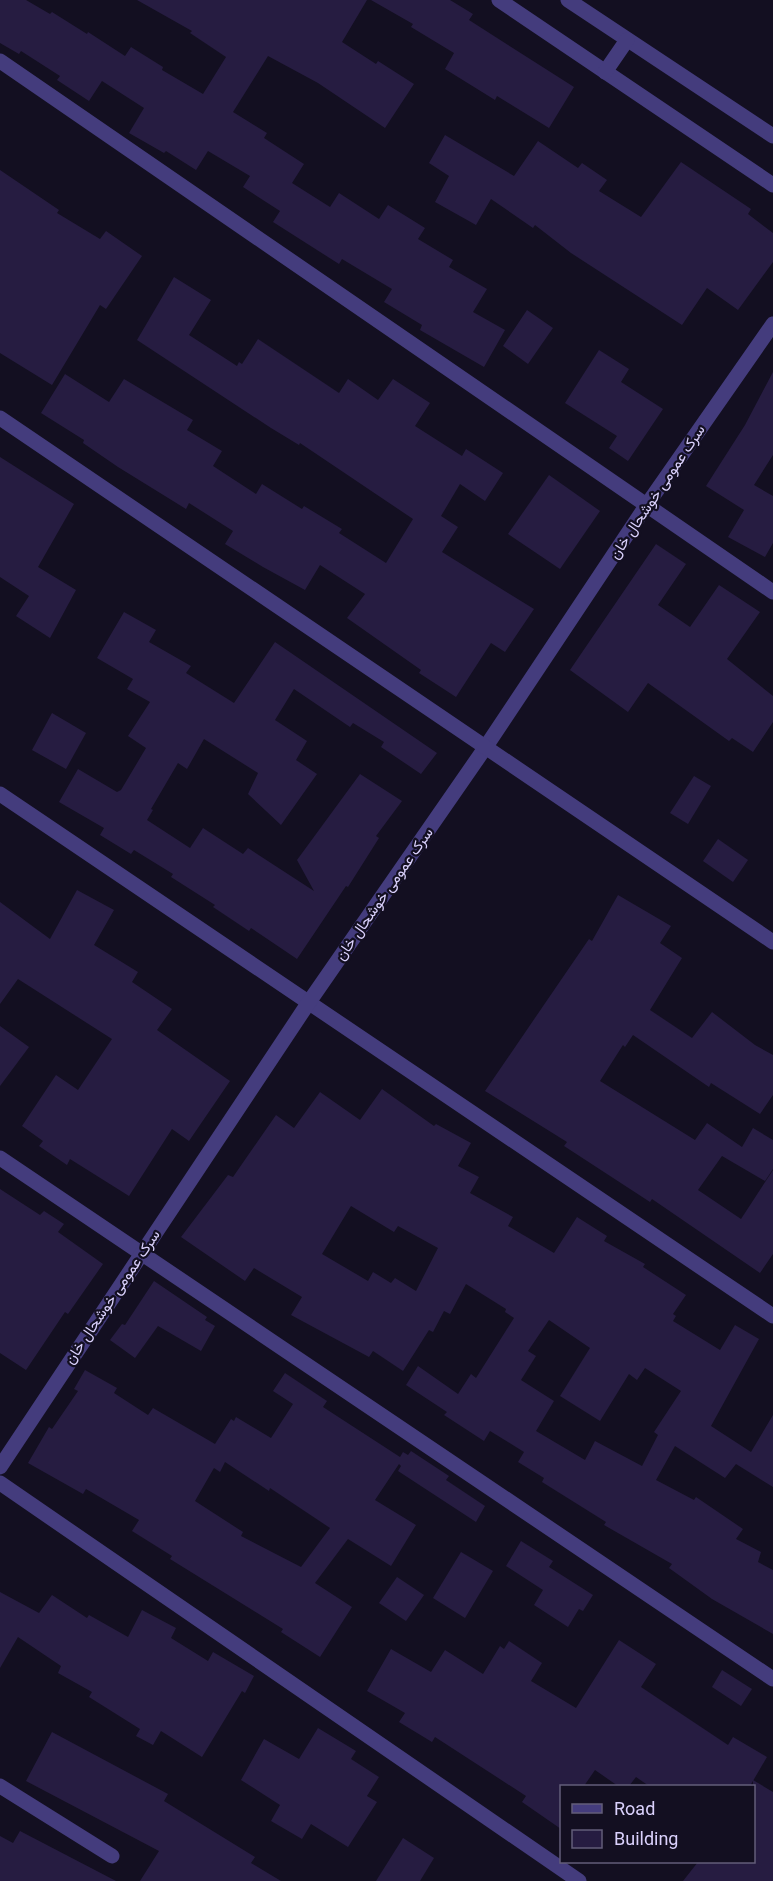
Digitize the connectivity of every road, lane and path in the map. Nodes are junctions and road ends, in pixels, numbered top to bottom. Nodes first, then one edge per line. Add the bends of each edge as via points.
1 (499, 0) edge
2 (568, 0) edge
3 (627, 40) junction
4 (0, 61) edge
5 (605, 72) junction
6 (773, 136) edge
7 (773, 185) edge
8 (773, 324) edge
9 (0, 418) edge
10 (646, 506) junction
11 (773, 592) edge
12 (485, 748) junction
13 (0, 794) edge
14 (773, 942) edge
15 (309, 1002) junction
16 (0, 1158) edge
17 (140, 1254) junction
18 (773, 1316) edge
19 (0, 1467) edge
20 (0, 1483) edge
21 (773, 1679) edge
22 (0, 1785) edge
23 (112, 1856) dead end
24 (579, 1881) edge

1 - 5 street
2 - 3 street
3 - 5 street
3 - 6 street
4 - 10 street
5 - 7 street
8 - 10 street, سرک عمومی خوشحال خان
9 - 12 street
10 - 11 street
10 - 12 street, سرک عمومی خوشحال خان
12 - 14 street
12 - 15 street, سرک عمومی خوشحال خان
13 - 15 street
15 - 17 street, سرک عمومی خوشحال خان
15 - 18 street
16 - 17 street
17 - 19 street, سرک عمومی خوشحال خان
17 - 21 street
20 - 24 street
22 - 23 street

